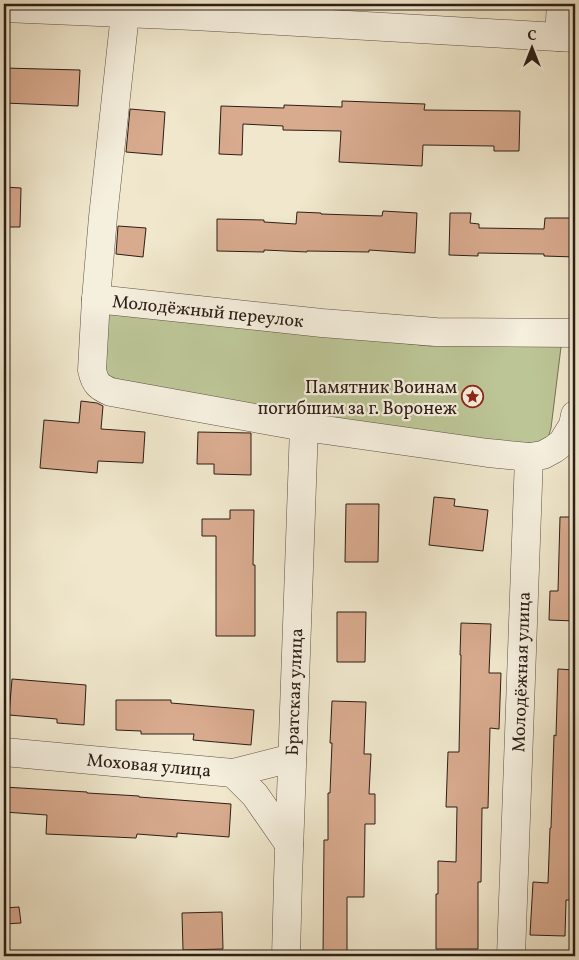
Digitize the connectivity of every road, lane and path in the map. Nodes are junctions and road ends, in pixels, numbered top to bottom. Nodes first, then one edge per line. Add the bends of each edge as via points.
1 (561, 4) edge
2 (4, 8) edge
3 (194, 10) edge
4 (125, 14) junction
5 (386, 16) edge
6 (567, 37) edge
7 (96, 299) junction
8 (575, 333) edge
9 (575, 415) edge
10 (304, 427) junction
11 (529, 457) junction
12 (4, 752) edge
13 (292, 758) junction
14 (232, 773) junction
15 (289, 844) junction
16 (286, 956) edge
17 (511, 956) edge

1 - 6 street
2 - 4 street
3 - 4 street
3 - 5 street
4 - 7 street
5 - 6 street
7 - 8 street, Молодёжный переулок via 436,332
7 - 10 street, Молодёжный переулок via 92,370 94,380 101,388
9 - 11 street via 562,443 543,455
10 - 11 street, Молодёжный переулок
10 - 13 street, Братская улица
11 - 17 street, Молодёжная улица
12 - 14 street, Моховая улица
13 - 14 street, Моховая улица
13 - 15 street, Братская улица
14 - 15 street via 255,795
15 - 16 street, Братская улица

